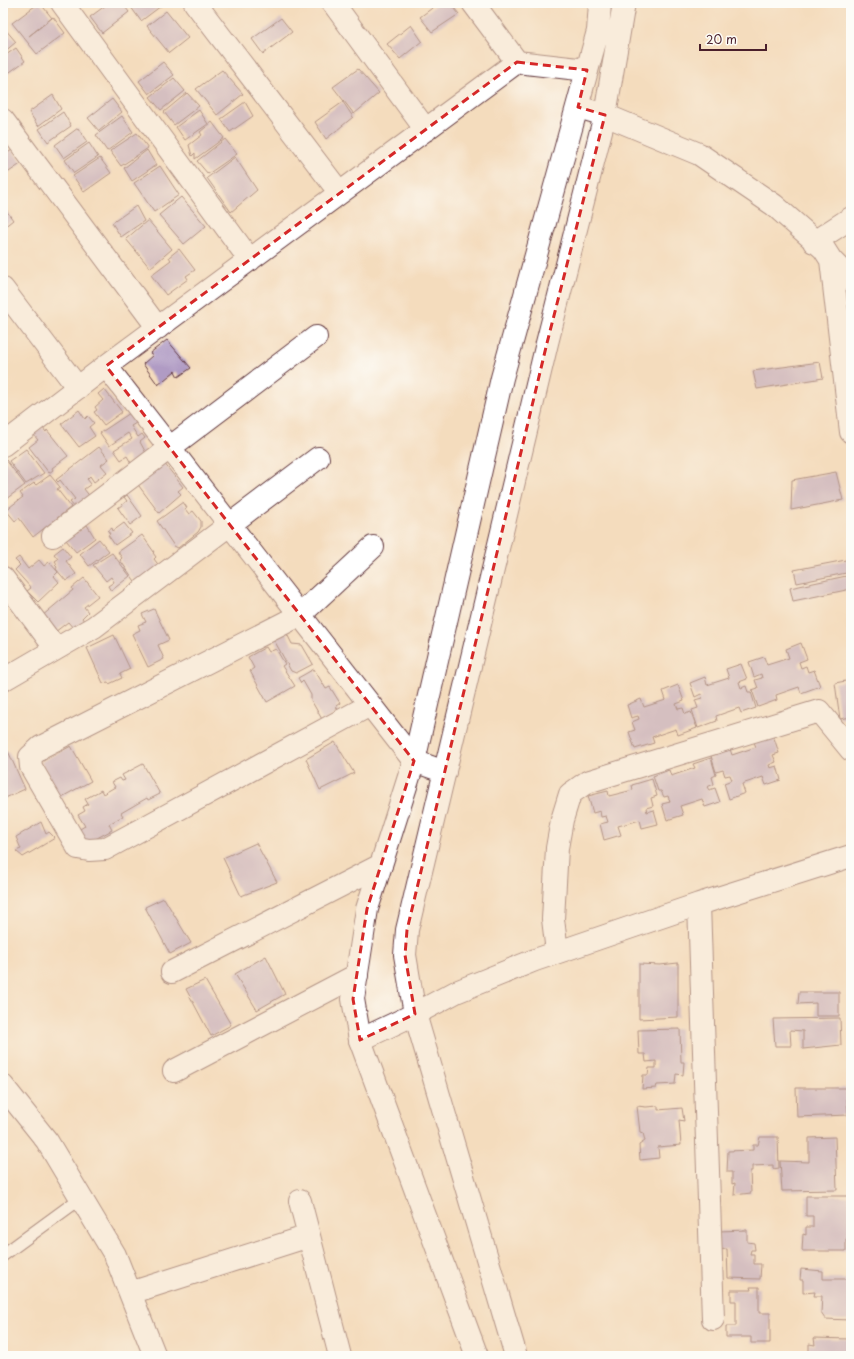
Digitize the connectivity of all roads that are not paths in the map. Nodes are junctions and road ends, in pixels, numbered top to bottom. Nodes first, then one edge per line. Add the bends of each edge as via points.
1 (62, 3) edge
2 (195, 3) edge
3 (333, 3) edge
4 (474, 3) edge
5 (600, 3) edge
6 (624, 3) edge
7 (517, 62) junction
8 (588, 70) junction
9 (578, 107) junction
10 (605, 115) junction
11 (3, 120) edge
12 (426, 130) junction
13 (340, 194) junction
14 (851, 218) edge
15 (814, 242) junction
16 (250, 260) junction
17 (831, 260) junction
18 (851, 280) edge
19 (3, 289) edge
20 (158, 328) junction
21 (316, 337) dead end
22 (106, 366) junction
23 (78, 388) junction
24 (851, 432) edge
25 (3, 445) edge
26 (170, 448) junction
27 (318, 458) dead end
28 (230, 525) junction
29 (53, 536) dead end
30 (373, 547) dead end
31 (3, 578) edge
32 (300, 615) junction
33 (56, 649) junction
34 (3, 680) edge
35 (370, 705) junction
36 (846, 738) edge
37 (414, 761) junction
38 (445, 772) junction
39 (851, 856) edge
40 (381, 865) junction
41 (699, 904) junction
42 (557, 952) junction
43 (172, 972) dead end
44 (357, 975) junction
45 (415, 1014) junction
46 (360, 1040) junction
47 (174, 1071) dead end
48 (3, 1086) edge
49 (81, 1198) junction
50 (300, 1201) dead end
51 (309, 1236) junction
52 (3, 1254) edge
53 (130, 1293) junction
54 (713, 1319) dead end
55 (155, 1356) edge
56 (340, 1356) edge
57 (477, 1356) edge
58 (516, 1356) edge

1 - 16 street
2 - 13 street
3 - 12 street
4 - 7 street
5 - 8 street via 598,31
6 - 10 street
7 - 8 street
7 - 12 street
8 - 9 street
9 - 10 street
9 - 37 street via 502,378
10 - 15 street via 699,154 774,205
10 - 38 street via 547,343
11 - 20 street
12 - 13 street
13 - 16 street
14 - 15 street
15 - 17 street via 824,249
16 - 20 street
17 - 18 street
17 - 24 street
19 - 23 street
20 - 22 street
21 - 26 street
22 - 23 street
22 - 26 street
23 - 25 street
26 - 28 street
26 - 29 street
27 - 28 street
28 - 32 street
28 - 33 street via 94,626
30 - 32 street
31 - 33 street
32 - 35 street
32 - 35 street via 41,748 30,757 31,767 78,848 105,849
33 - 34 street
35 - 37 street
36 - 42 street via 819,711 587,782 570,794 557,848 553,919
37 - 38 street
37 - 40 street
38 - 45 street via 405,943
39 - 41 street
40 - 43 street
40 - 44 street via 367,909
41 - 42 street
41 - 54 street
42 - 45 street via 456,992
44 - 46 street via 353,999
44 - 47 street
45 - 46 street
45 - 58 street
46 - 57 street
48 - 49 street via 47,1141
49 - 52 lane
49 - 53 street via 115,1255
50 - 51 street
51 - 53 street
51 - 56 street
53 - 55 street

